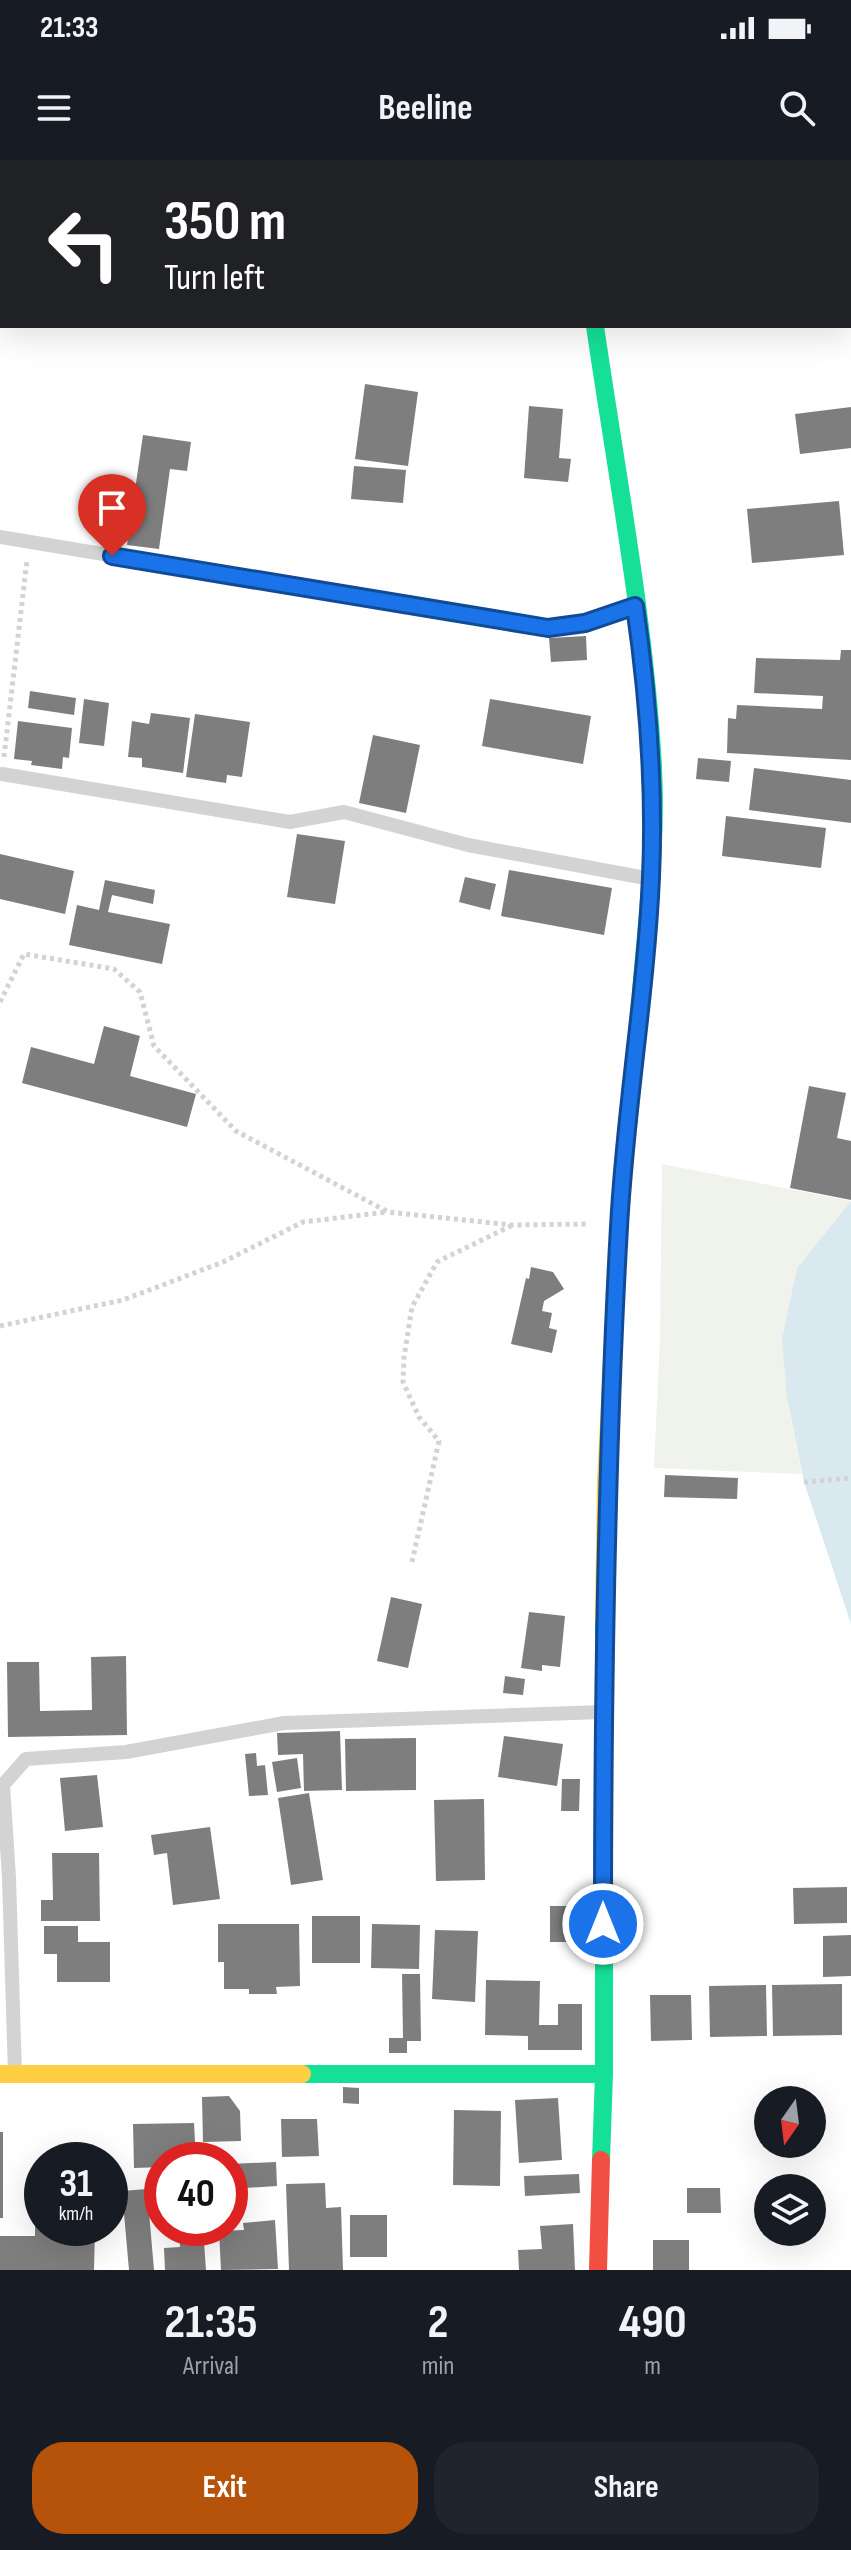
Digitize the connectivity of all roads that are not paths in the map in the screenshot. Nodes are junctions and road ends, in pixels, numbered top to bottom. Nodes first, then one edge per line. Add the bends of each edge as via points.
1 (595, 328) edge
2 (0, 537) edge
3 (635, 606) junction
4 (2, 774) edge
5 (651, 879) junction
6 (603, 1712) junction
7 (7, 2074) edge
8 (604, 2074) junction
9 (598, 2270) edge

1 - 3 street
2 - 3 lane via 548,628 585,623
3 - 5 street via 653,769
4 - 5 lane via 290,822 344,812 468,845
5 - 6 street via 619,1223 606,1482
6 - 7 lane via 284,1723 126,1752 26,1759 3,1785 9,1878
6 - 8 street
7 - 8 street
8 - 9 street

